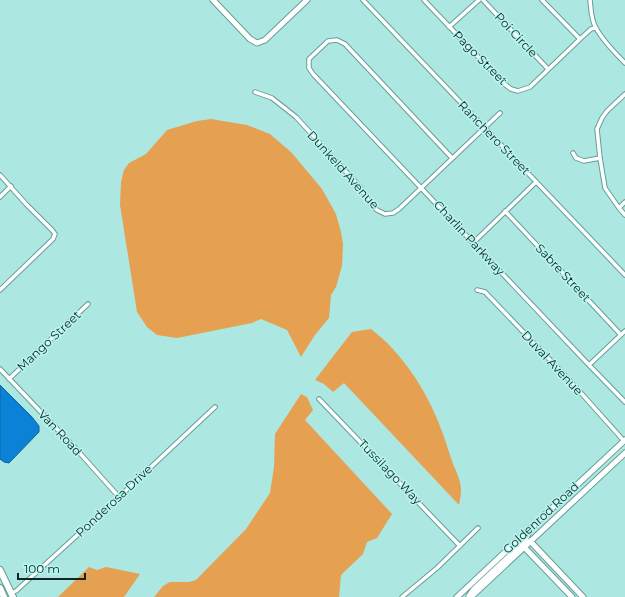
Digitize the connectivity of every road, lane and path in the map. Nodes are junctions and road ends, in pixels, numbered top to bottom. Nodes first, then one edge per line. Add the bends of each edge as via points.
1 (213, 0) edge
2 (307, 0) edge
3 (363, 0) edge
4 (424, 0) edge
5 (479, 0) edge
6 (483, 0) edge
7 (542, 0) edge
8 (590, 0) edge
9 (449, 27) junction
10 (595, 28) junction
11 (580, 40) junction
12 (625, 63) edge
13 (548, 69) junction
14 (255, 92) dead end
15 (625, 94) edge
16 (500, 113) dead end
17 (484, 128) junction
18 (573, 153) dead end
19 (452, 158) junction
20 (600, 158) junction
21 (0, 175) edge
22 (536, 182) junction
23 (11, 186) junction
24 (421, 188) junction
25 (0, 197) edge
26 (625, 202) edge
27 (618, 208) junction
28 (506, 211) junction
29 (625, 215) edge
30 (473, 243) junction
31 (625, 275) edge
32 (0, 290) edge
33 (477, 290) dead end
34 (88, 304) dead end
35 (625, 331) edge
36 (621, 335) junction
37 (589, 365) junction
38 (0, 369) edge
39 (9, 379) junction
40 (319, 399) dead end
41 (624, 399) edge
42 (215, 407) dead end
43 (624, 440) edge
44 (625, 453) edge
45 (119, 497) junction
46 (535, 524) junction
47 (478, 528) dead end
48 (520, 538) junction
49 (530, 542) junction
50 (460, 546) junction
51 (524, 547) junction
52 (0, 570) edge
53 (0, 588) edge
54 (0, 594) edge
55 (12, 595) edge
56 (2, 597) edge
57 (402, 597) edge
58 (457, 597) edge
59 (470, 597) edge
60 (572, 597) edge
61 (583, 597) edge

1 - 2 main road via 250,39 257,43 265,40
3 - 17 street, Ranchero Street
4 - 9 street, Pago Street
5 - 9 street
6 - 13 street, Poi Circle
7 - 11 street
8 - 10 street
9 - 13 street, Pago Street via 511,89 518,91 530,87
10 - 11 street, Pago Street
10 - 12 street
11 - 13 street, Pago Street
14 - 24 street, Dunkeld Avenue via 272,98 296,117 360,187 377,210 385,214 392,213
15 - 20 street via 607,110 599,123 597,129
16 - 17 street, Dunkeld Avenue
17 - 19 street, Dunkeld Avenue
17 - 22 street, Ranchero Street
18 - 20 street via 576,158 584,161
19 - 24 street, Dunkeld Avenue
19 - 24 street, Charlin Parkway via 345,44 337,40 328,41 309,59 309,68 314,74
20 - 27 street via 605,188
21 - 23 street
22 - 28 street
22 - 31 street, Ranchero Street
23 - 25 street
23 - 32 street via 55,234 54,239
24 - 30 street, Charlin Parkway
26 - 27 street
27 - 29 street
28 - 30 street
28 - 36 street, Sabre Street
30 - 37 street, Charlin Parkway
33 - 43 street, Duval Avenue via 485,292
34 - 39 street, Mango Street
35 - 36 street
36 - 37 street
37 - 41 street, Charlin Parkway
38 - 39 street, Van Road
39 - 45 street, Van Road
40 - 50 street, Tussilago Way
42 - 45 street, Ponderosa Drive
43 - 46 main road, Goldenrod Road
44 - 49 main road, Goldenrod Road
45 - 55 street, Ponderosa Drive
46 - 48 main road, Goldenrod Road
46 - 51 main road via 525,538
47 - 50 street
48 - 58 main road, Goldenrod Road
48 - 59 main road via 519,547 474,589
49 - 51 main road, Goldenrod Road
49 - 61 main road
50 - 57 street
51 - 59 main road, Goldenrod Road
51 - 60 main road
52 - 55 main road
53 - 56 main road
54 - 56 main road

